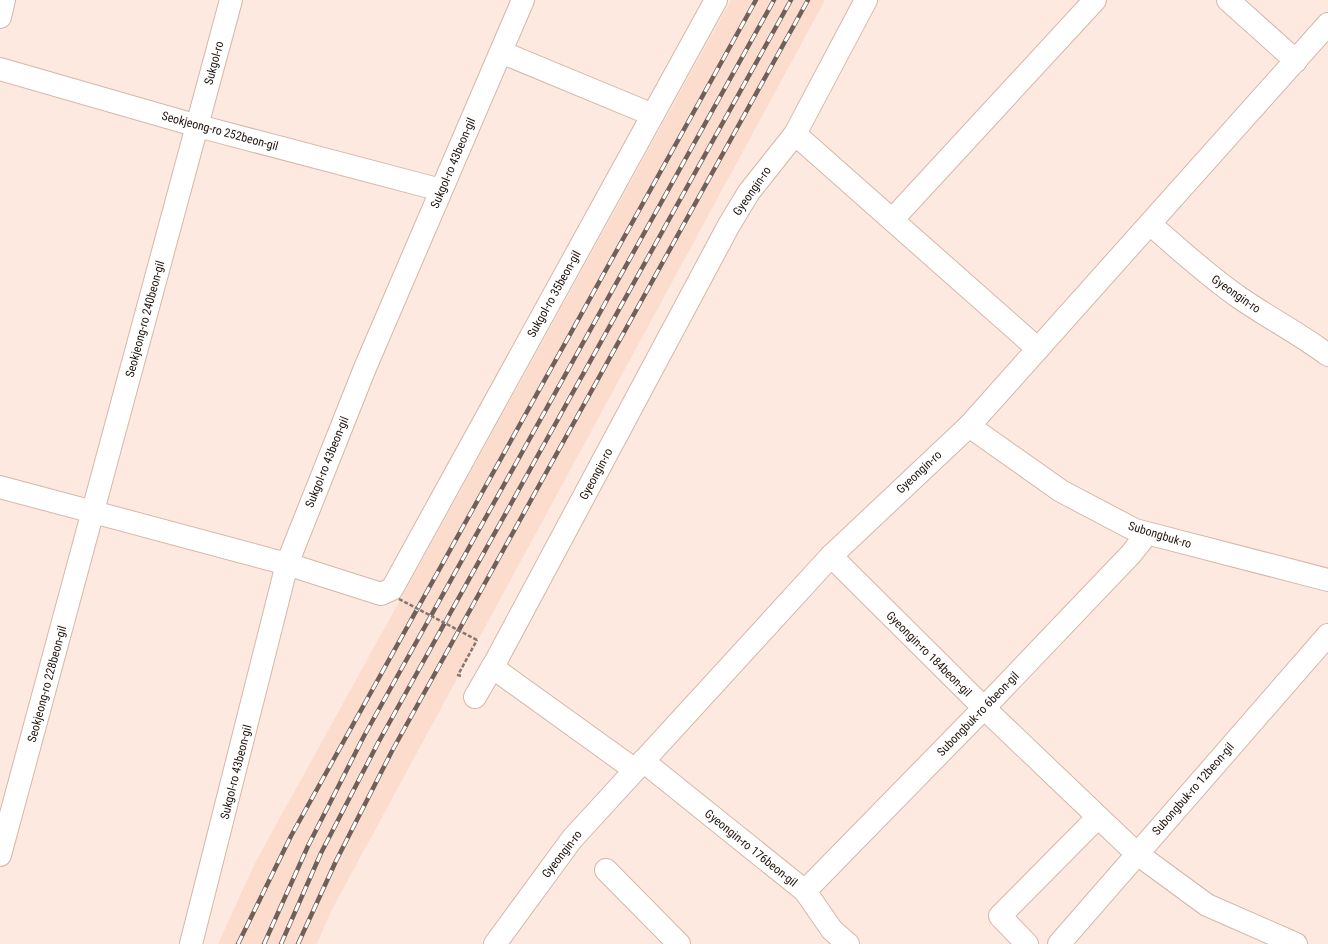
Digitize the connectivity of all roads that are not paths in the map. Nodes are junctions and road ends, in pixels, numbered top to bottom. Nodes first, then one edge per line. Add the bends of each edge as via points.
1 (4, 0) edge
2 (231, 0) edge
3 (523, 0) edge
4 (716, 0) edge
5 (866, 0) edge
6 (1095, 0) edge
7 (1228, 0) edge
8 (0, 17) edge
9 (1328, 24) edge
10 (501, 52) junction
11 (1296, 61) junction
12 (0, 69) edge
13 (653, 115) junction
14 (198, 126) junction
15 (795, 134) junction
16 (441, 190) junction
17 (892, 220) junction
18 (1150, 224) junction
19 (1038, 349) junction
20 (1328, 355) edge
21 (969, 426) junction
22 (0, 487) edge
23 (93, 512) junction
24 (1147, 534) junction
25 (831, 556) junction
26 (286, 564) junction
27 (1328, 580) edge
28 (1328, 635) edge
29 (492, 667) junction
30 (475, 697) dead end
31 (984, 708) junction
32 (639, 766) junction
33 (1098, 817) junction
34 (1136, 853) junction
35 (0, 855) edge
36 (606, 870) dead end
37 (805, 891) junction
38 (192, 944) edge
39 (494, 944) edge
40 (678, 944) edge
41 (848, 944) edge
42 (1027, 944) edge
43 (1059, 944) edge
44 (1296, 944) edge

1 - 8 main road
2 - 14 main road, Sukgol-ro
3 - 10 main road, Sukgol-ro 43beon-gil
4 - 13 main road, Sukgol-ro 35beon-gil
5 - 15 main road, Gyeongin-ro
6 - 17 main road
7 - 11 main road
9 - 11 main road, Gyeongin-ro
10 - 13 main road
10 - 16 main road, Sukgol-ro 43beon-gil
11 - 18 main road, Gyeongin-ro
12 - 14 main road, Seokjeong-ro 252beon-gil
13 - 26 main road, Sukgol-ro 35beon-gil via 396,594 381,594
14 - 16 main road, Seokjeong-ro 252beon-gil
14 - 23 main road, Seokjeong-ro 240beon-gil
15 - 17 main road
15 - 29 main road, Gyeongin-ro via 749,192 730,225
16 - 26 main road, Sukgol-ro 43beon-gil via 365,368
17 - 19 main road
18 - 19 main road, Gyeongin-ro
18 - 20 main road, Gyeongin-ro via 1213,279
19 - 21 main road, Gyeongin-ro
21 - 24 main road, Subongbuk-ro via 1061,492 1134,530
21 - 25 main road, Gyeongin-ro
22 - 23 main road
23 - 26 main road
23 - 35 main road, Seokjeong-ro 228beon-gil
24 - 27 main road, Subongbuk-ro
24 - 31 main road, Subongbuk-ro 6beon-gil
25 - 31 main road, Gyeongin-ro 184beon-gil
25 - 32 main road, Gyeongin-ro
26 - 38 main road, Sukgol-ro 43beon-gil
28 - 34 main road, Subongbuk-ro 12beon-gil
29 - 30 main road, Gyeongin-ro
29 - 32 main road
31 - 33 main road, Gyeongin-ro 184beon-gil
31 - 37 main road, Subongbuk-ro 6beon-gil
32 - 37 main road, Gyeongin-ro 176beon-gil
32 - 39 main road, Gyeongin-ro via 572,839
33 - 34 main road, Gyeongin-ro 184beon-gil
33 - 42 main road via 1000,916
34 - 43 main road, Subongbuk-ro 12beon-gil
34 - 44 main road, Gyeongin-ro 184beon-gil via 1207,905
36 - 40 main road
37 - 41 main road, Gyeongin-ro 176beon-gil via 832,930

